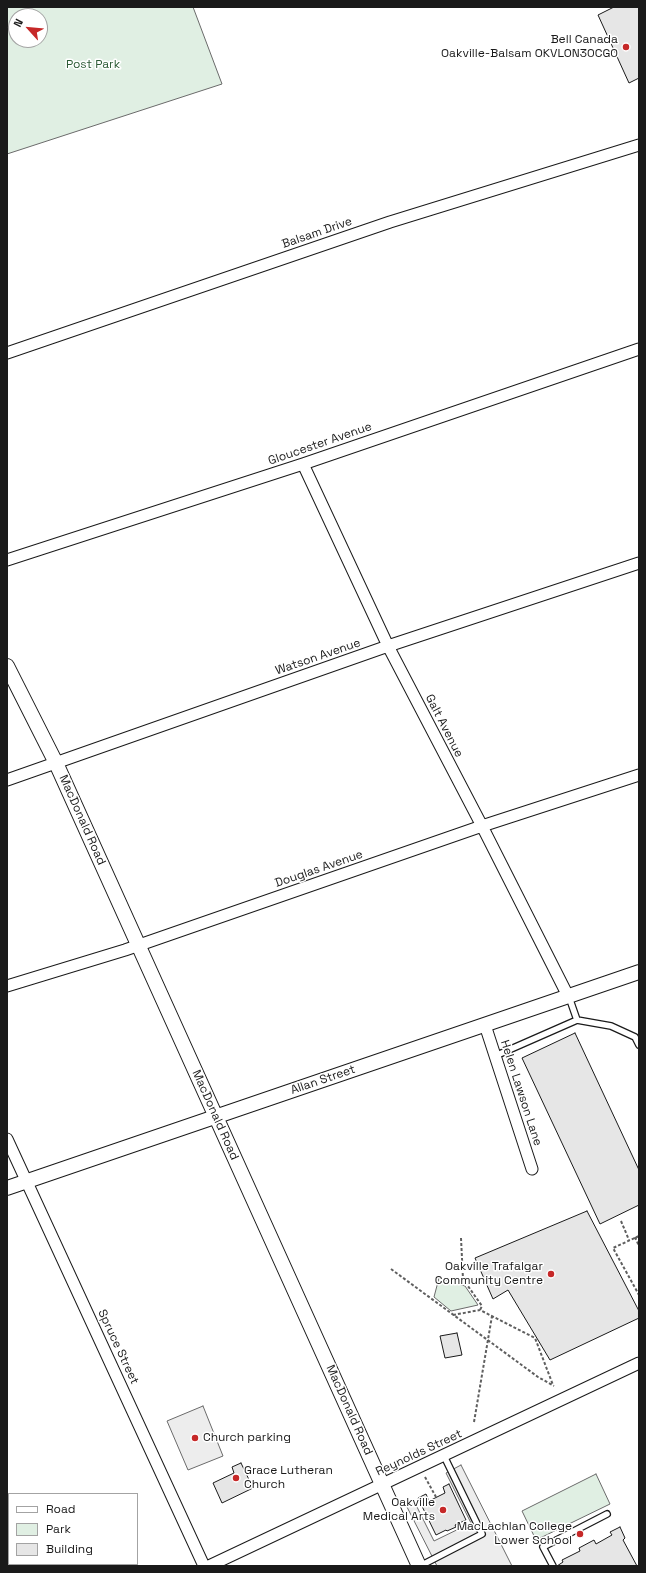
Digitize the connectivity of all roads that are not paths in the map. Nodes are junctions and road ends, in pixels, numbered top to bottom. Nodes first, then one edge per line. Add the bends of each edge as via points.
1 (639, 145) edge
2 (639, 349) edge
3 (7, 353) edge
4 (303, 464) junction
5 (7, 560) edge
6 (639, 563) edge
7 (388, 646) junction
8 (7, 666) edge
9 (56, 763) junction
10 (639, 775) edge
11 (7, 780) edge
12 (482, 826) junction
13 (138, 946) junction
14 (639, 972) edge
15 (7, 986) edge
16 (568, 996) junction
17 (577, 1020) junction
18 (485, 1025) junction
19 (639, 1045) edge
20 (495, 1056) junction
21 (216, 1116) junction
22 (7, 1139) edge
23 (532, 1169) dead end
24 (27, 1181) junction
25 (7, 1188) edge
26 (639, 1363) edge
27 (444, 1456) junction
28 (382, 1485) junction
29 (606, 1514) dead end
30 (204, 1566) edge
31 (209, 1566) edge
32 (419, 1566) edge
33 (553, 1566) edge

1 - 3 street, Balsam Drive via 390,222
2 - 4 street, Gloucester Avenue
4 - 5 street, Gloucester Avenue
4 - 7 street, Galt Avenue
6 - 7 street, Watson Avenue
7 - 9 street, Watson Avenue
7 - 12 street, Galt Avenue
8 - 9 street, MacDonald Road
9 - 11 street, Watson Avenue
9 - 13 street, MacDonald Road
10 - 12 street, Douglas Avenue
12 - 13 street, Douglas Avenue
12 - 16 street, Galt Avenue
13 - 15 street, Douglas Avenue
13 - 21 street, MacDonald Road
14 - 16 street, Allan Street
16 - 17 lane
16 - 18 street, Allan Street
17 - 19 lane via 611,1026 635,1037
17 - 20 lane
18 - 20 street, Helen Lawson Lane
18 - 21 street, Allan Street
20 - 23 street, Helen Lawson Lane
21 - 24 street, Allan Street
21 - 28 street, MacDonald Road
22 - 24 street, Spruce Street
24 - 25 street, Allan Street
24 - 30 street, Spruce Street
26 - 27 street, Reynolds Street
27 - 28 street, Reynolds Street
27 - 32 lane via 482,1534
28 - 31 street, Reynolds Street
28 - 32 street, MacDonald Road
29 - 33 lane via 543,1547

